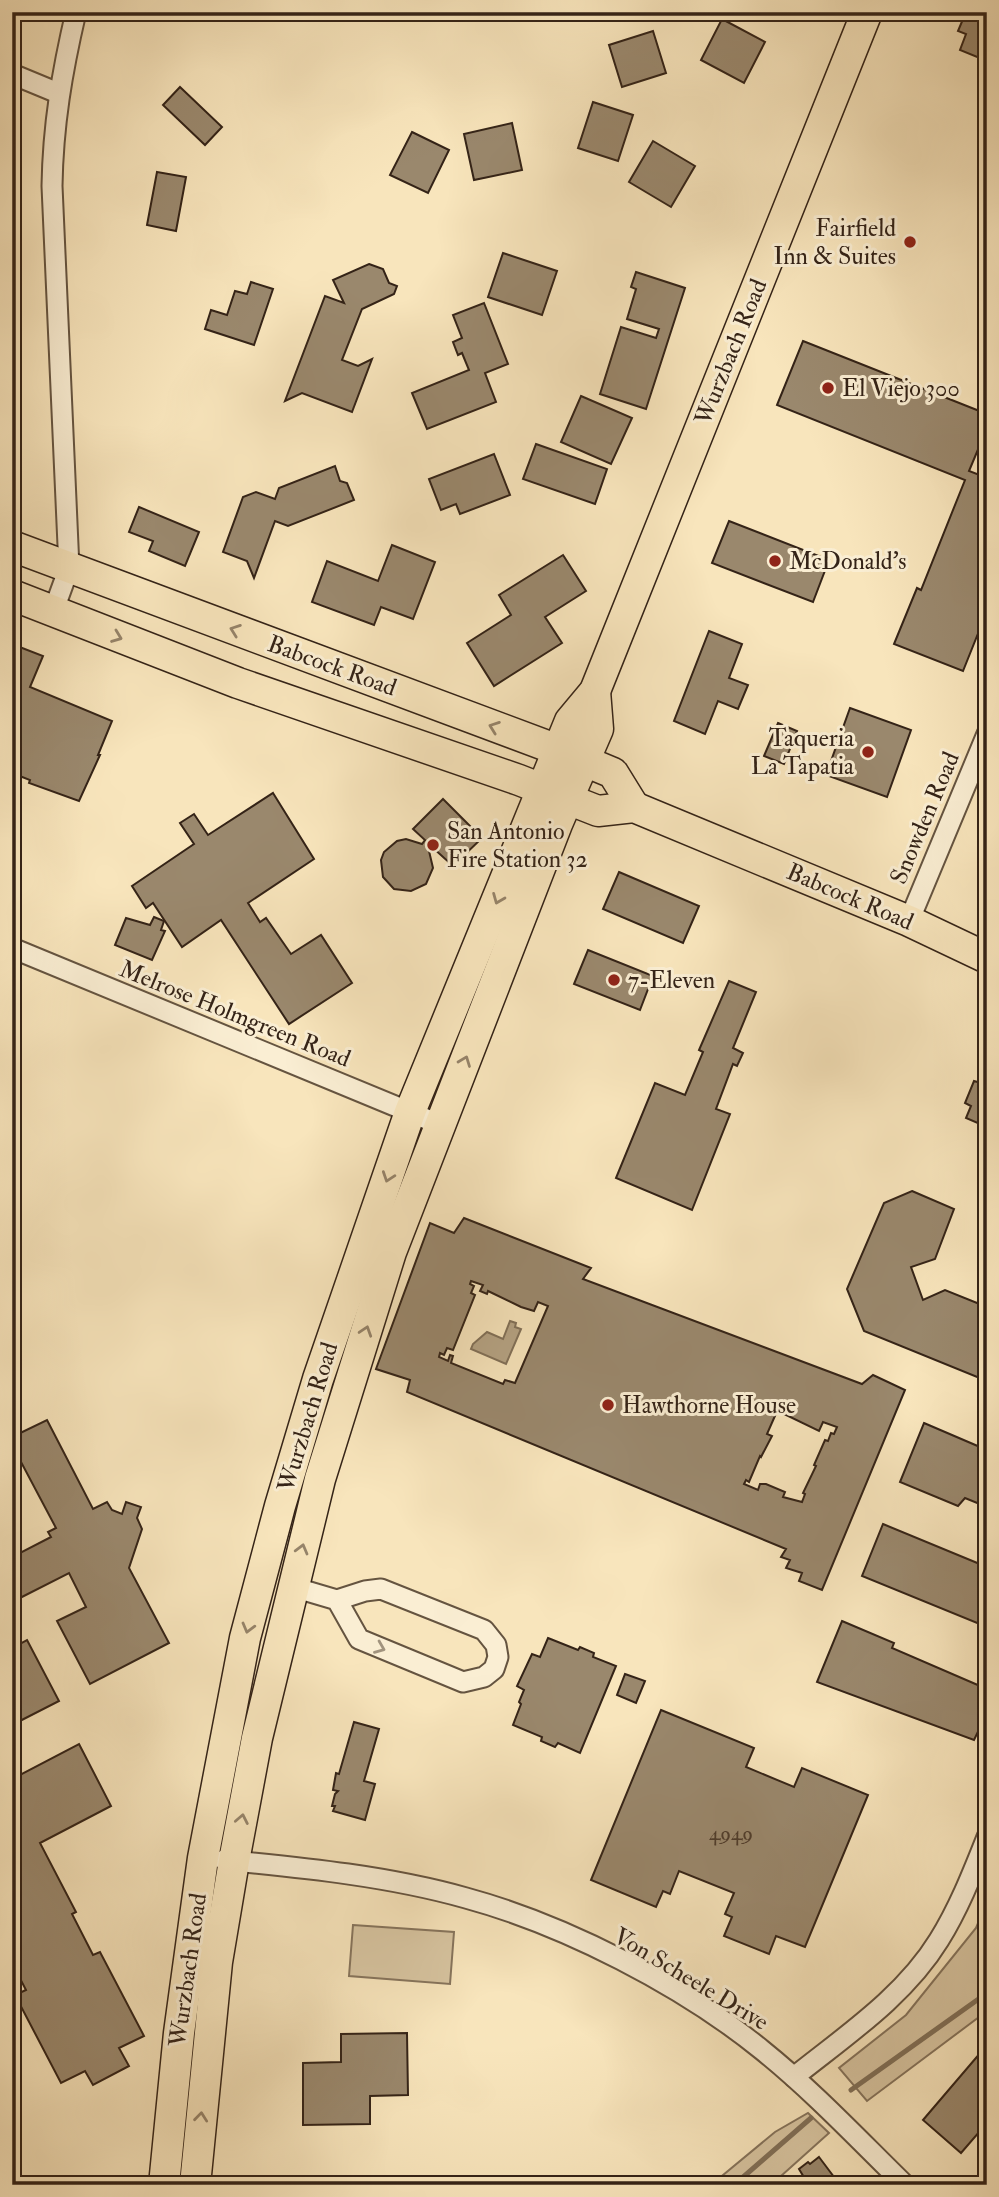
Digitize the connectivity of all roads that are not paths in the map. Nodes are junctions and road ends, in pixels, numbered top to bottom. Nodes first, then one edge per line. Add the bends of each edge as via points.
1 (76, 12) edge
2 (867, 12) edge
3 (12, 74) edge
4 (58, 93) junction
5 (12, 546) edge
6 (69, 568) junction
7 (12, 595) edge
8 (53, 612) junction
9 (987, 734) edge
10 (572, 756) junction
11 (555, 795) junction
12 (634, 807) junction
13 (909, 921) junction
14 (12, 948) edge
15 (987, 958) edge
16 (410, 1112) junction
17 (441, 1125) junction
18 (293, 1587) junction
19 (337, 1600) junction
20 (987, 1837) edge
21 (203, 1857) junction
22 (234, 1861) junction
23 (794, 2077) junction
24 (163, 2185) edge
25 (195, 2185) edge
26 (905, 2185) edge

1 - 4 street
2 - 10 main road, Wurzbach Road via 595,691 597,729
3 - 4 street
4 - 6 street via 52,186
5 - 6 main road, Babcock Road
6 - 8 street
10 -> 6 main road, Babcock Road
7 - 8 main road, Babcock Road
8 -> 11 main road, Babcock Road
9 - 13 street, Snowden Road
10 - 11 main road, Wurzbach Road
10 - 12 main road, Babcock Road via 612,773
11 - 12 main road, Babcock Road via 598,811
11 -> 16 main road, Wurzbach Road
17 -> 11 main road, Wurzbach Road
12 - 13 main road, Babcock Road
13 - 15 main road, Babcock Road
14 - 16 street, Melrose Holmgreen Road
16 - 17 street, Melrose Holmgreen Road
16 -> 21 main road, Wurzbach Road via 318,1379 280,1506 245,1638
18 -> 17 main road, Wurzbach Road via 320,1479 391,1252
18 - 19 street
22 -> 18 main road, Wurzbach Road
19 -> 19 street via 359,1639 463,1682 484,1677 494,1669 496,1645 484,1630 381,1589
20 - 23 street via 945,1929 921,1965 879,2009
21 - 22 street, Von Scheele Drive
21 - 24 main road, Wurzbach Road via 178,2033
22 - 23 street, Von Scheele Drive via 389,1880 535,1921 662,1984 705,2010
25 -> 22 main road, Wurzbach Road via 217,1962
23 - 26 street, Von Scheele Drive

